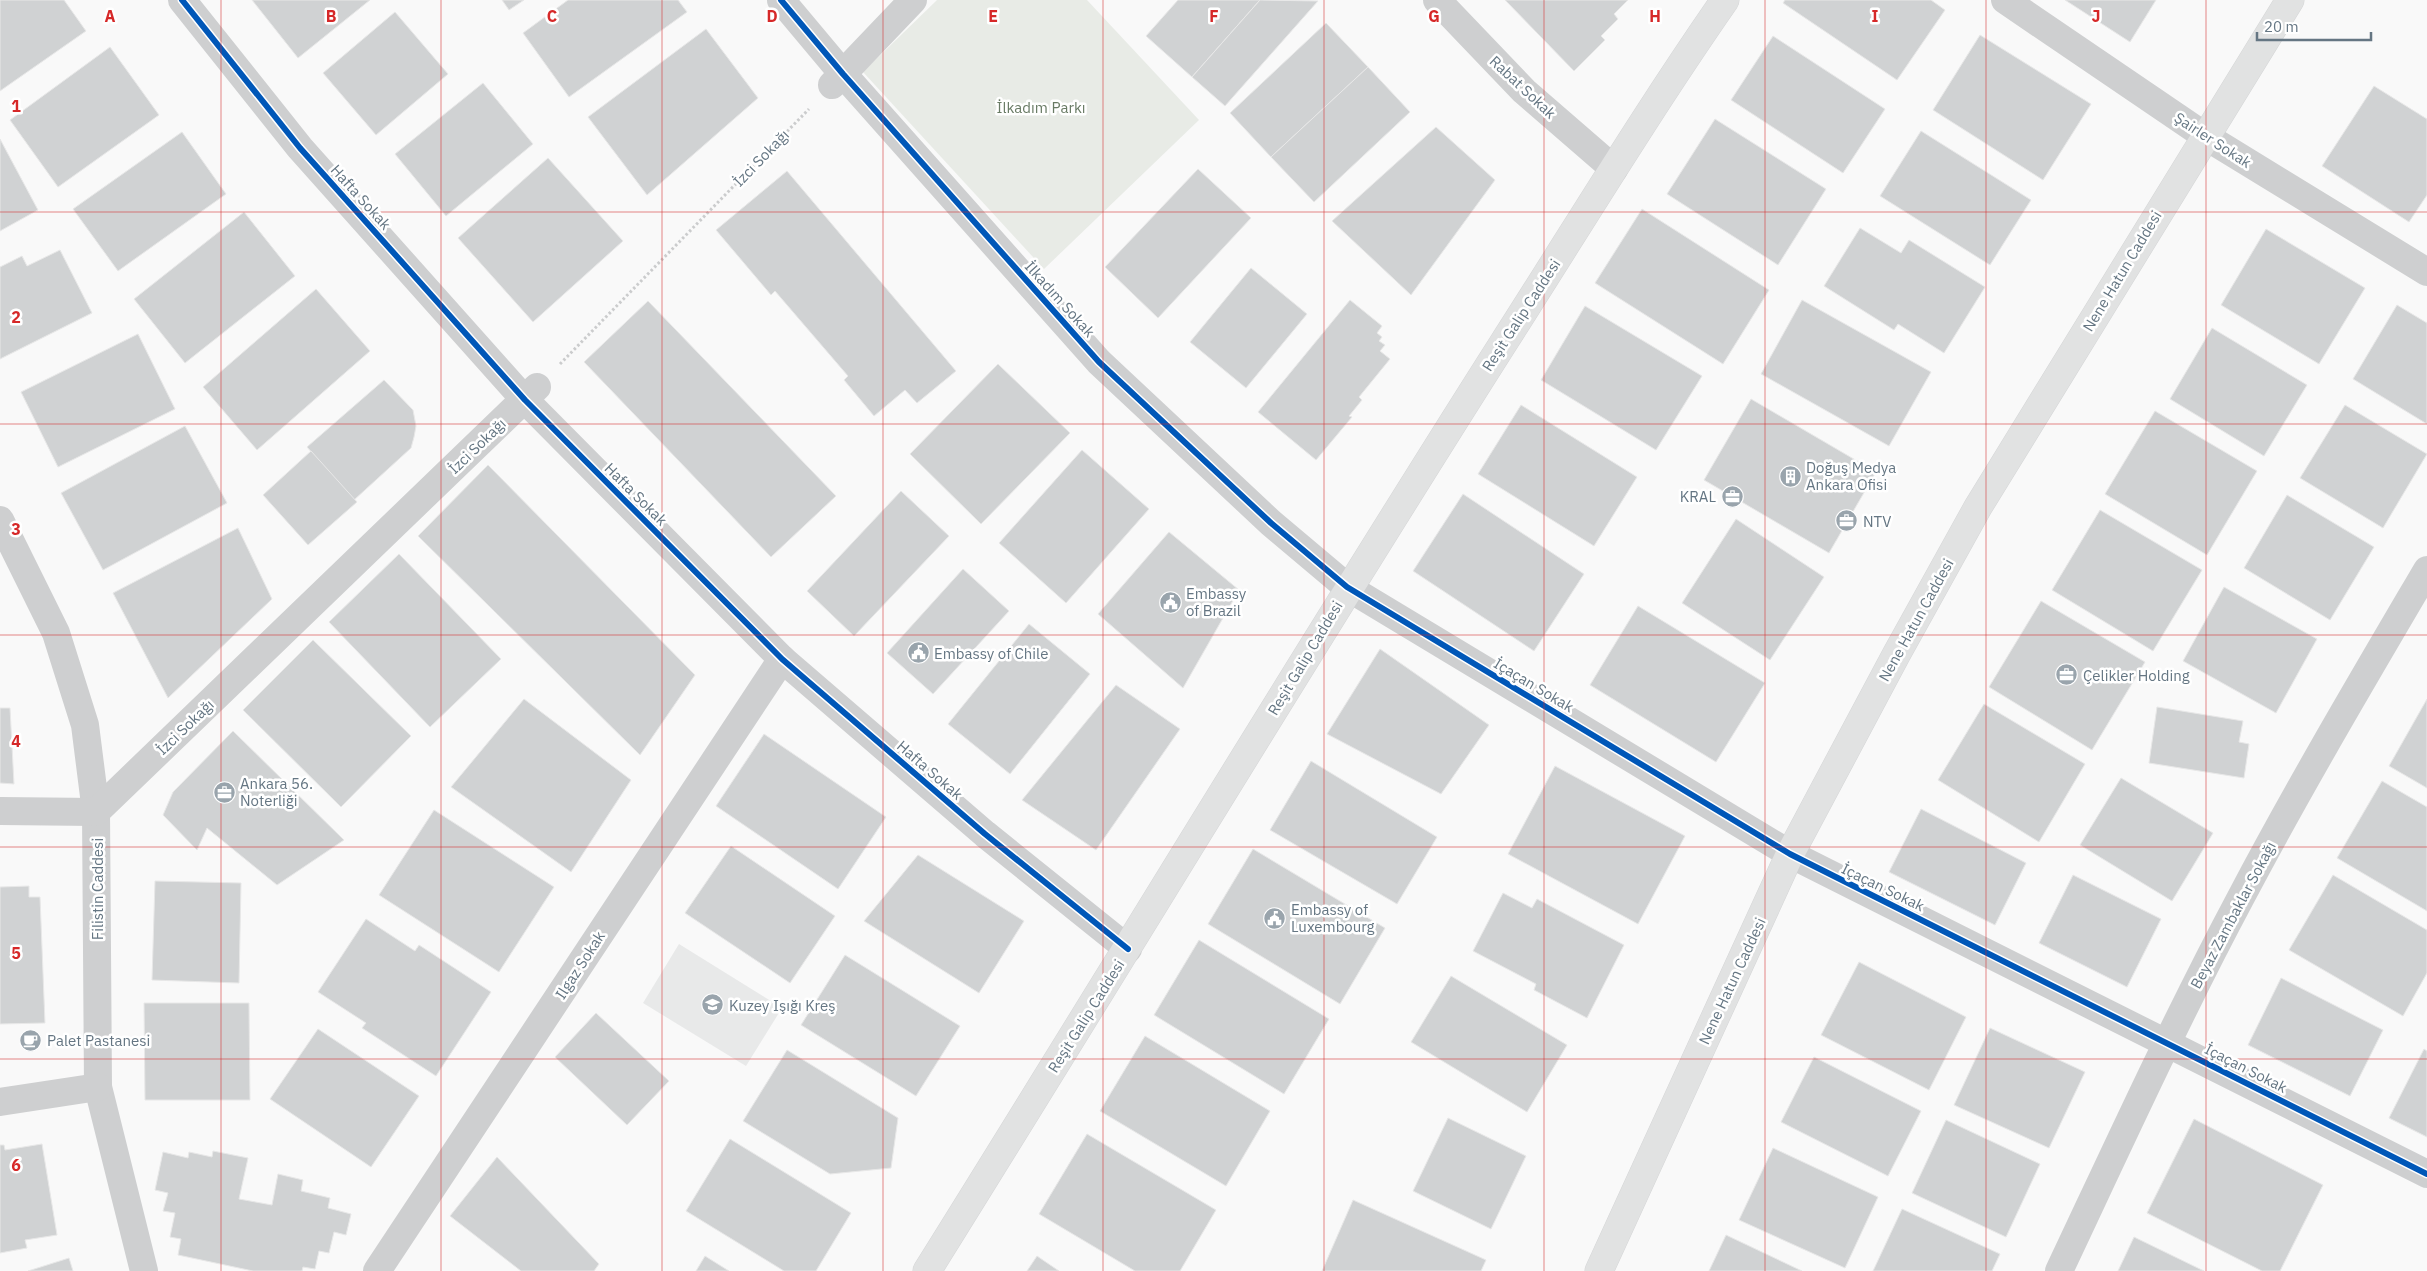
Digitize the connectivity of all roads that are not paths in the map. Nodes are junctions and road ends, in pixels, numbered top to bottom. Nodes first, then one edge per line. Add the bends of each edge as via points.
1 (182, 0) edge
2 (781, 0) edge
3 (913, 0) edge
4 (1437, 0) edge
5 (1725, 0) edge
6 (2005, 0) edge
7 (2290, 0) edge
8 (837, 79) junction
9 (2205, 136) junction
10 (1614, 169) junction
11 (2427, 272) edge
12 (531, 393) junction
13 (4, 535) edge
14 (2427, 570) edge
15 (1348, 587) junction
16 (782, 660) junction
17 (0, 812) edge
18 (96, 812) junction
19 (1790, 854) junction
20 (1128, 949) junction
21 (2167, 1042) junction
22 (98, 1087) junction
23 (0, 1102) edge
24 (2427, 1174) edge
25 (144, 1271) edge
26 (378, 1271) edge
27 (927, 1271) edge
28 (1599, 1271) edge
29 (2059, 1271) edge

1 - 12 street, Hafta Sokak via 300,148
2 - 8 street, İlkadım Sokak
3 - 8 street
4 - 10 street, Rabat Sokak via 1524,91
5 - 10 main road, Reşit Galip Caddesi
6 - 9 street, Şairler Sokak
7 - 9 main road, Nene Hatun Caddesi
8 - 15 street, İlkadım Sokak via 1099,362 1271,523
9 - 11 street, Şairler Sokak
9 - 19 main road, Nene Hatun Caddesi via 1978,506
10 - 15 main road, Reşit Galip Caddesi
12 - 16 street, Hafta Sokak
12 - 18 street, İzci Sokağı
13 - 18 street, Filistin Caddesi via 56,633 82,716
14 - 21 street, Beyaz Zambaklar Sokağı via 2324,746
15 - 19 street, İçaçan Sokak
15 - 20 main road, Reşit Galip Caddesi
16 - 20 street, Hafta Sokak via 985,834
16 - 26 street, Ilgaz Sokak
17 - 18 street
18 - 22 street, Filistin Caddesi
19 - 21 street, İçaçan Sokak
19 - 28 main road, Nene Hatun Caddesi
20 - 27 main road, Reşit Galip Caddesi
21 - 24 street, İçaçan Sokak
21 - 29 street, Beyaz Zambaklar Sokağı
22 - 23 street
22 - 25 street, Filistin Caddesi

